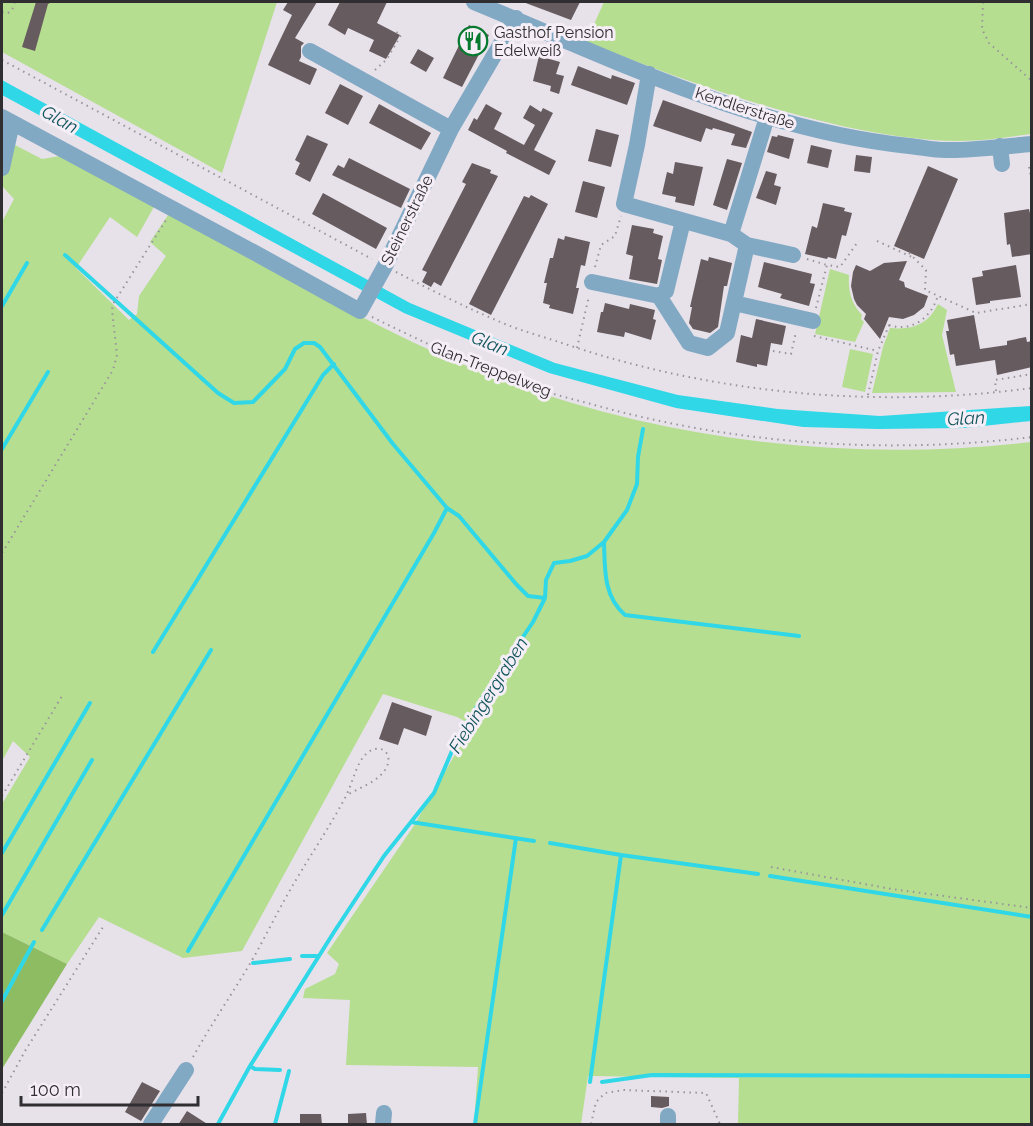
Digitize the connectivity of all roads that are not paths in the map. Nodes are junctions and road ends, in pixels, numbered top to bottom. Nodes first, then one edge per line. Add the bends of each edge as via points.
1 (474, 2) edge
2 (516, 18) junction
3 (310, 51) dead end
4 (649, 74) junction
5 (767, 117) junction
6 (7, 120) edge
7 (451, 129) junction
8 (1032, 144) edge
9 (1000, 146) junction
10 (1002, 164) dead end
11 (2, 168) edge
12 (683, 221) junction
13 (731, 234) junction
14 (747, 245) junction
15 (792, 255) road end
16 (592, 282) dead end
17 (659, 296) junction
18 (734, 303) junction
19 (806, 324) road end
20 (186, 1070) road end
21 (151, 1125) edge

1 - 2 street, Kendlerstraße
2 - 4 street, Kendlerstraße
2 - 7 street, Steinerstraße
3 - 7 street
4 - 5 street, Kendlerstraße
4 - 12 street via 624,204
5 - 9 street, Kendlerstraße via 882,143 943,150
5 - 13 street
6 - 7 street, Steinerstraße via 361,309
6 - 11 street
8 - 9 street, Kendlerstraße
9 - 10 street
12 - 13 street
12 - 17 street via 666,291
13 - 14 street
14 - 15 street
14 - 18 street
16 - 17 street
17 - 18 street via 688,343 708,348 727,333
18 - 19 street
20 - 21 street

